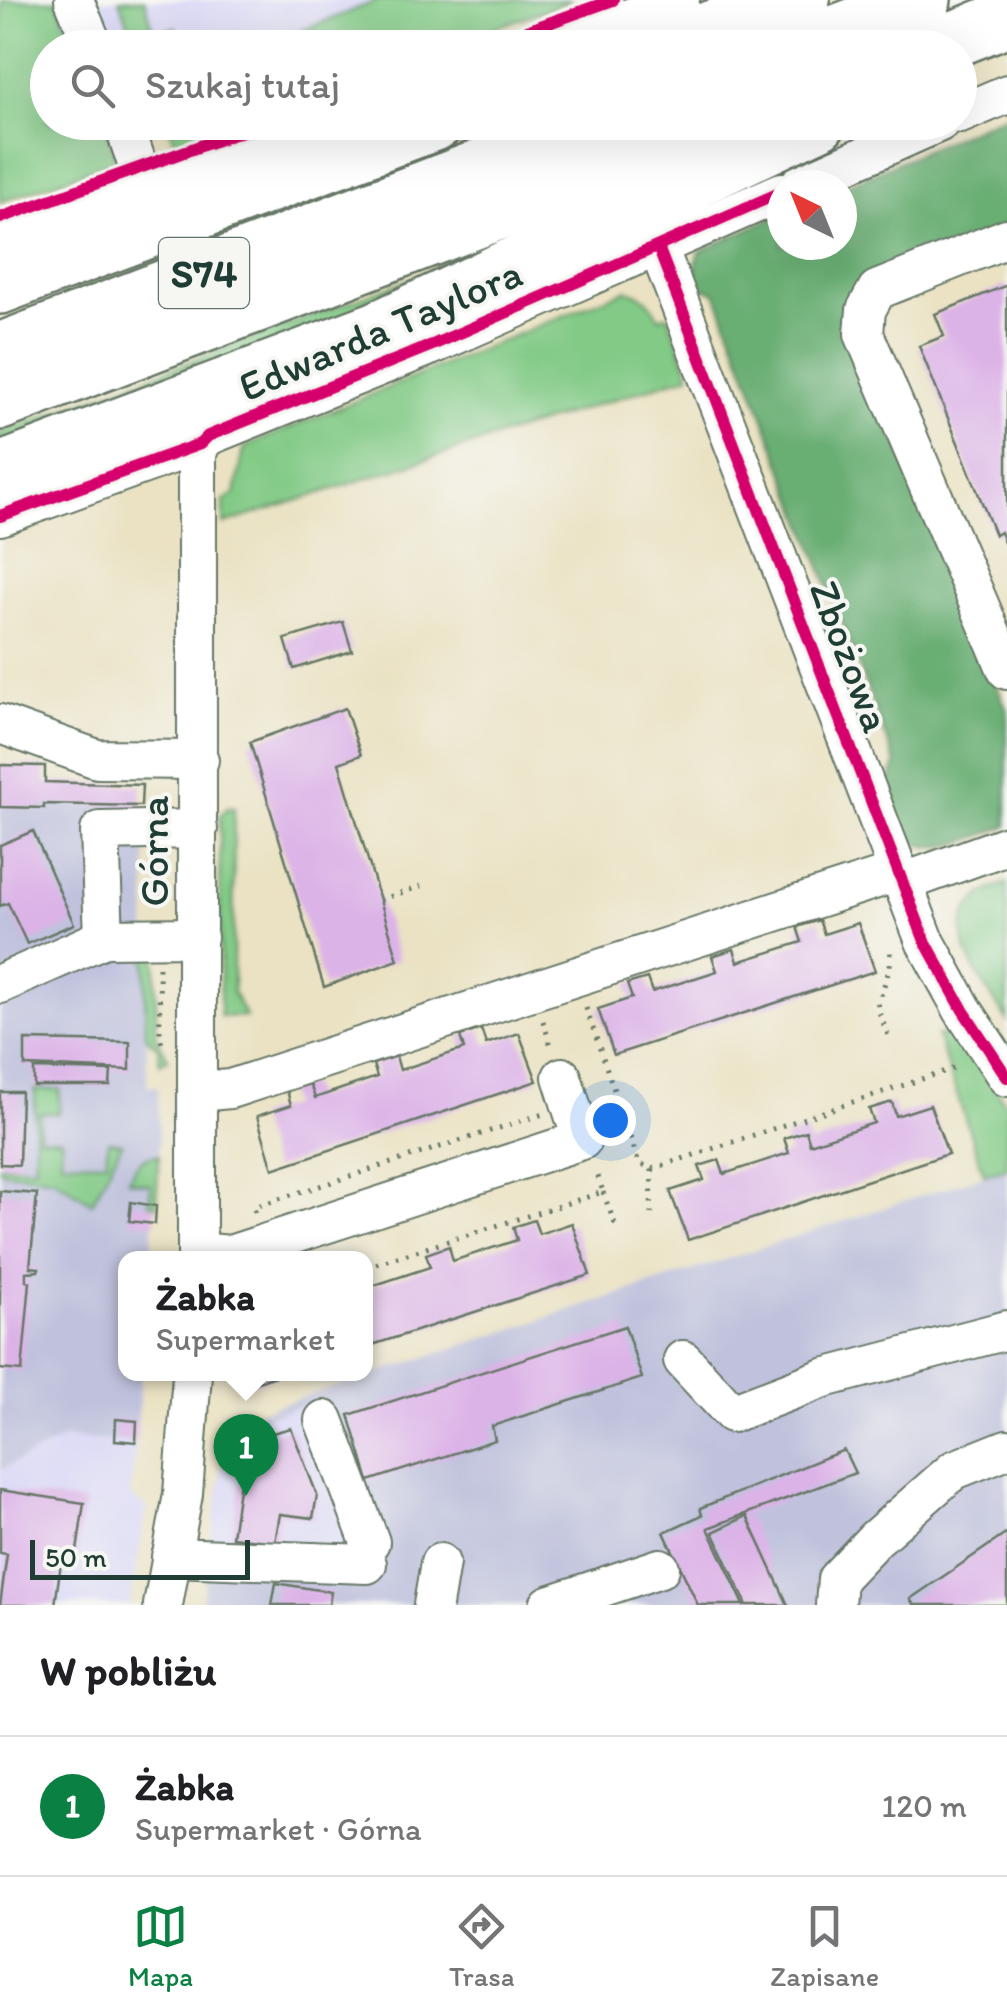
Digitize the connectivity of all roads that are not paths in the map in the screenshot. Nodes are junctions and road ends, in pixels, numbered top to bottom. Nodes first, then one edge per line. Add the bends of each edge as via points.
1 (74, 0) edge
2 (680, 0) edge
3 (802, 0) edge
4 (923, 0) edge
5 (1007, 18) edge
6 (86, 30) edge
7 (596, 30) edge
8 (708, 30) edge
9 (845, 30) edge
10 (977, 30) edge
11 (1007, 32) edge
12 (977, 47) edge
13 (1007, 94) edge
14 (977, 107) edge
15 (129, 140) edge
16 (286, 140) edge
17 (388, 140) edge
18 (551, 140) edge
19 (687, 140) edge
20 (780, 140) edge
21 (900, 140) edge
22 (833, 170) edge
23 (146, 190) junction
24 (767, 199) edge
25 (1007, 238) edge
26 (0, 242) edge
27 (658, 247) junction
28 (0, 286) edge
29 (0, 351) edge
30 (0, 402) edge
31 (200, 444) junction
32 (0, 472) edge
33 (0, 516) edge
34 (1007, 670) edge
35 (0, 724) edge
36 (198, 760) junction
37 (198, 829) junction
38 (1007, 844) edge
39 (900, 878) junction
40 (198, 937) junction
41 (104, 938) junction
42 (0, 984) edge
43 (1000, 1066) edge
44 (562, 1077) dead end
45 (198, 1092) junction
46 (198, 1251) edge
47 (242, 1251) edge
48 (1007, 1330) edge
49 (682, 1360) dead end
50 (191, 1381) edge
51 (324, 1420) dead end
52 (1007, 1448) edge
53 (171, 1557) junction
54 (440, 1563) dead end
55 (660, 1568) dead end
56 (162, 1605) edge
57 (433, 1605) edge
58 (549, 1605) edge
59 (835, 1605) edge

1 - 6 street
2 - 7 street
3 - 8 highway
4 - 9 highway
5 - 10 highway
11 - 12 highway
13 - 14 street
15 - 23 street
16 - 23 street
17 - 28 highway
18 - 29 highway, S74
19 - 30 highway, S74
20 - 32 highway via 378,329
21 - 22 street
23 - 26 street
24 - 27 street, Edwarda Taylora
25 - 34 street via 877,290 864,334
27 - 31 street, Edwarda Taylora
27 - 39 street, Zbożowa
31 - 33 street, Edwarda Taylora
31 - 36 street, Górna
35 - 36 street via 97,759
36 - 37 street, Górna
37 - 40 street, Górna
37 - 41 street via 100,832
38 - 39 street
39 - 43 street, Zbożowa via 925,941
39 - 45 street via 230,1090
40 - 41 street
40 - 45 street, Górna
41 - 42 street
44 - 47 street via 582,1140
45 - 46 street, Górna
48 - 49 street via 824,1378 732,1413
50 - 53 street
51 - 53 street via 369,1553
52 - 59 street via 954,1470 875,1539 837,1579
53 - 56 street
54 - 57 street
55 - 58 street

